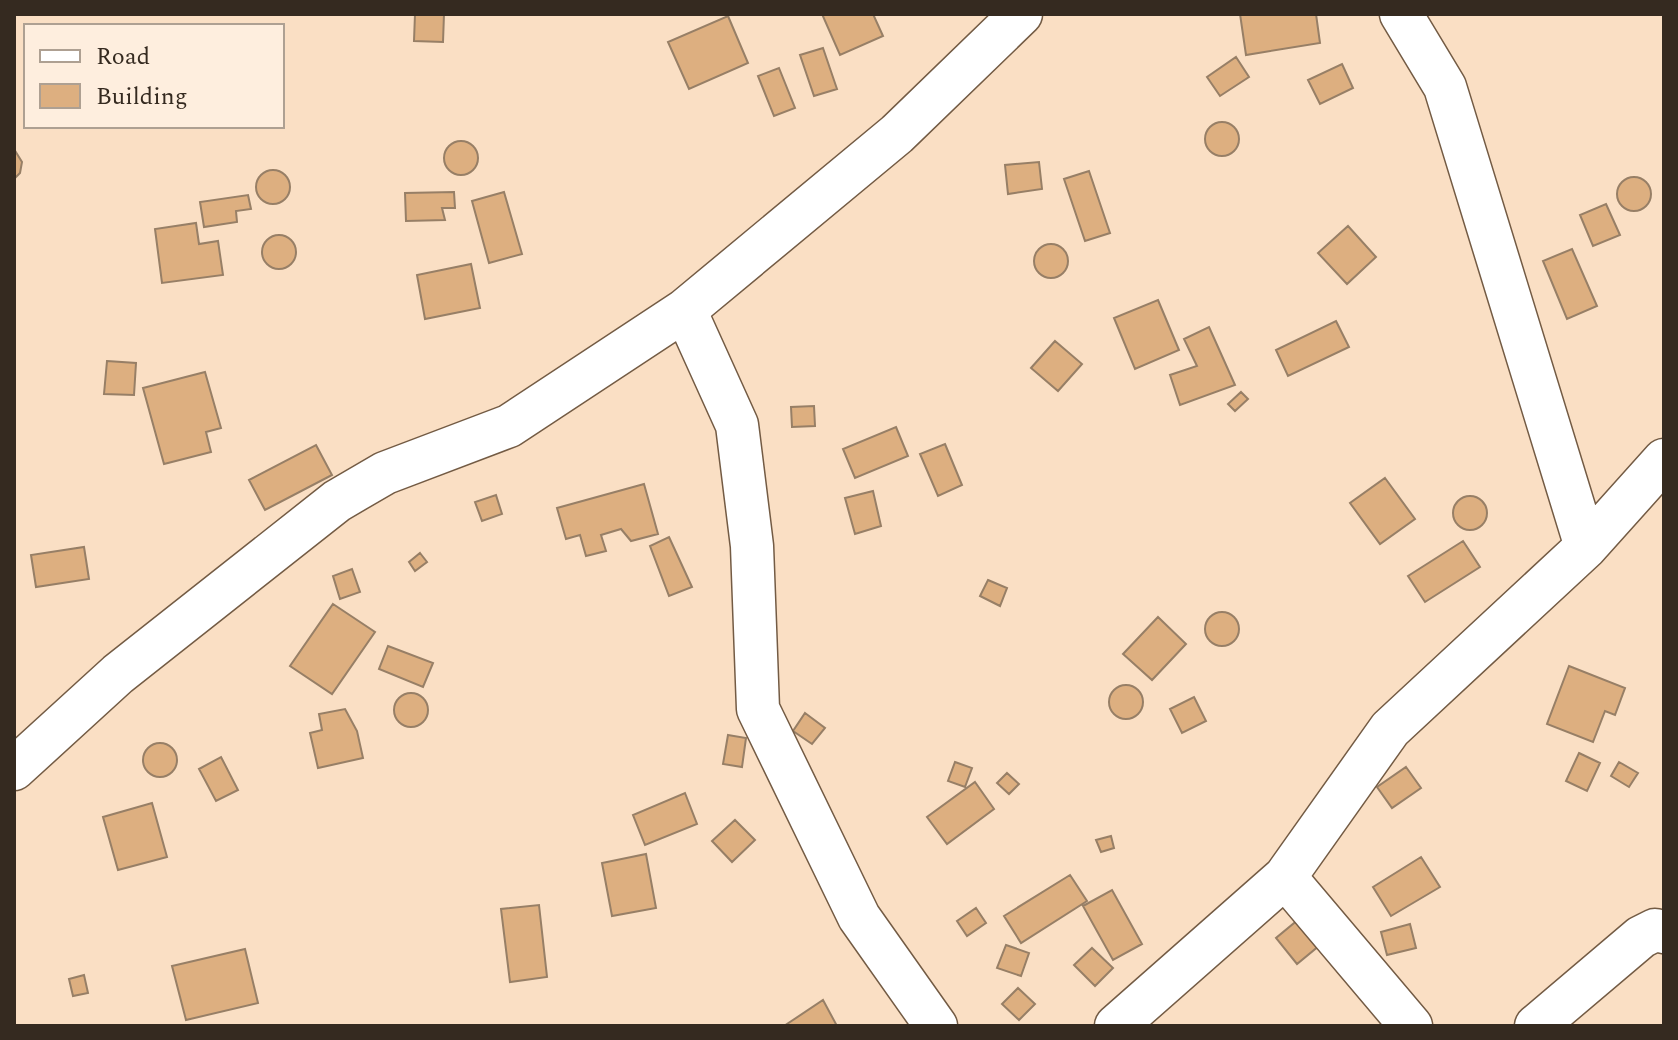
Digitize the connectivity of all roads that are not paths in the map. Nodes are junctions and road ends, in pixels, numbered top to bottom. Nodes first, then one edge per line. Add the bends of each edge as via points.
1 (1021, 14) edge
2 (1401, 14) edge
3 (685, 310) junction
4 (1664, 460) edge
5 (1586, 547) junction
6 (14, 769) edge
7 (1285, 877) junction
8 (1664, 932) edge
9 (936, 1026) edge
10 (1116, 1026) edge
11 (1411, 1026) edge
12 (1536, 1026) edge

1 - 3 street via 897,134
2 - 5 street via 1445,87
3 - 6 street via 509,426 385,473 337,501 118,674
3 - 9 street via 737,425 752,546 758,709 859,917
4 - 5 street
5 - 7 street via 1390,729
7 - 10 street
7 - 11 street
8 - 12 street via 1641,937

